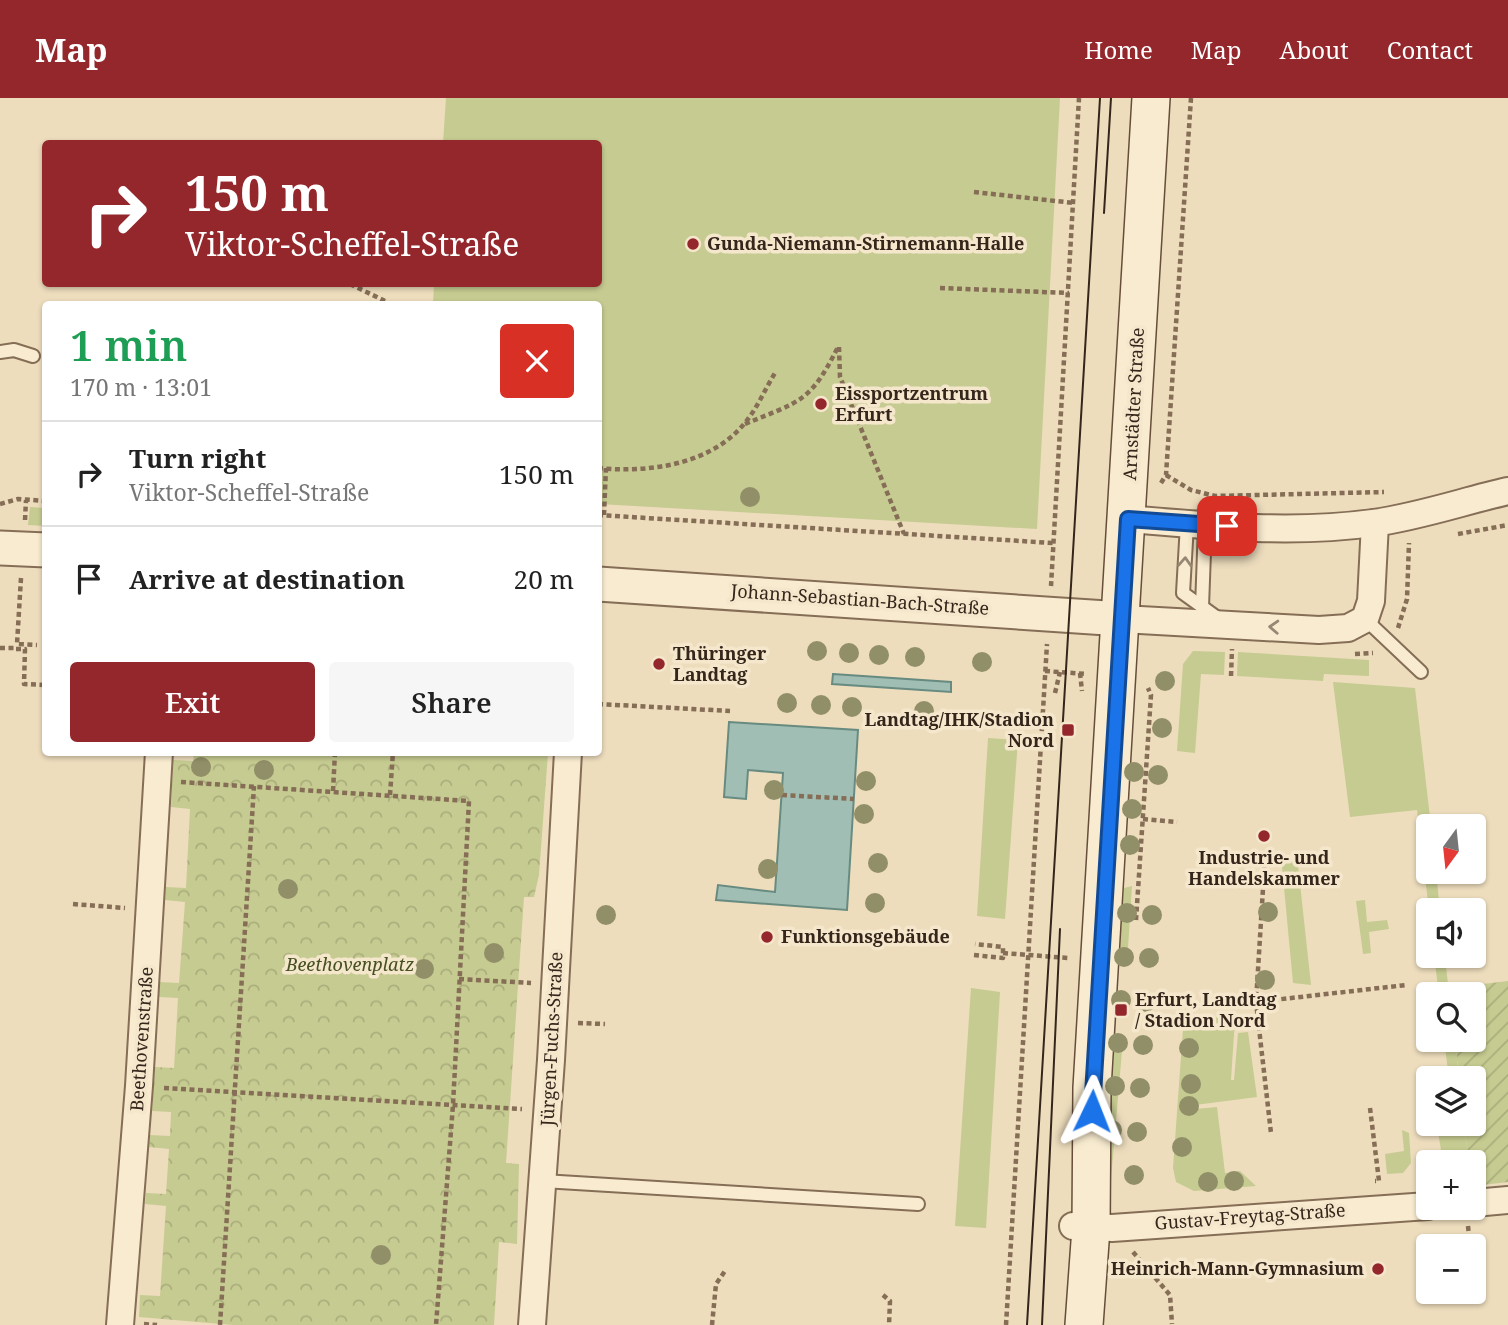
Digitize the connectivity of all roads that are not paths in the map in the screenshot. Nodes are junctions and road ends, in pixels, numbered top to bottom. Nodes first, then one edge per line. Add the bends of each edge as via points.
1 (1152, 98) edge
2 (0, 352) edge
3 (33, 356) dead end
4 (1508, 491) edge
5 (1140, 520) junction
6 (1375, 523) junction
7 (1196, 525) junction
8 (0, 548) edge
9 (42, 550) edge
10 (602, 584) edge
11 (1202, 607) junction
12 (1122, 619) junction
13 (1365, 620) junction
14 (1228, 625) junction
15 (1421, 672) dead end
16 (159, 756) edge
17 (568, 756) edge
18 (543, 1181) junction
19 (1508, 1200) edge
20 (1486, 1202) edge
21 (918, 1204) dead end
22 (1416, 1207) edge
23 (1082, 1227) junction
24 (120, 1325) edge
25 (532, 1325) edge
26 (1060, 1325) edge
27 (1084, 1325) edge

1 - 5 main road, Arnstädter Straße
2 - 3 lane via 14,349
4 - 6 street
5 - 7 street
5 - 12 main road, Arnstädter Straße
6 - 7 street
6 - 13 street via 1371,601
7 - 11 lane
11 -> 7 lane via 1183,593
8 - 9 street
10 - 12 street, Johann-Sebastian-Bach-Straße
11 - 14 lane
12 - 14 street
12 - 23 main road, Arnstädter Straße
13 -> 14 street via 1348,628 1319,630
13 - 15 lane
16 - 24 street, Beethovenstraße
17 - 18 street, Jürgen-Fuchs-Straße
18 - 21 lane
18 - 25 street, Jürgen-Fuchs-Straße
19 - 20 street
22 - 23 street, Gustav-Freytag-Straße
23 - 26 main road, Arnstädter Straße
23 - 27 main road, Arnstädter Straße

